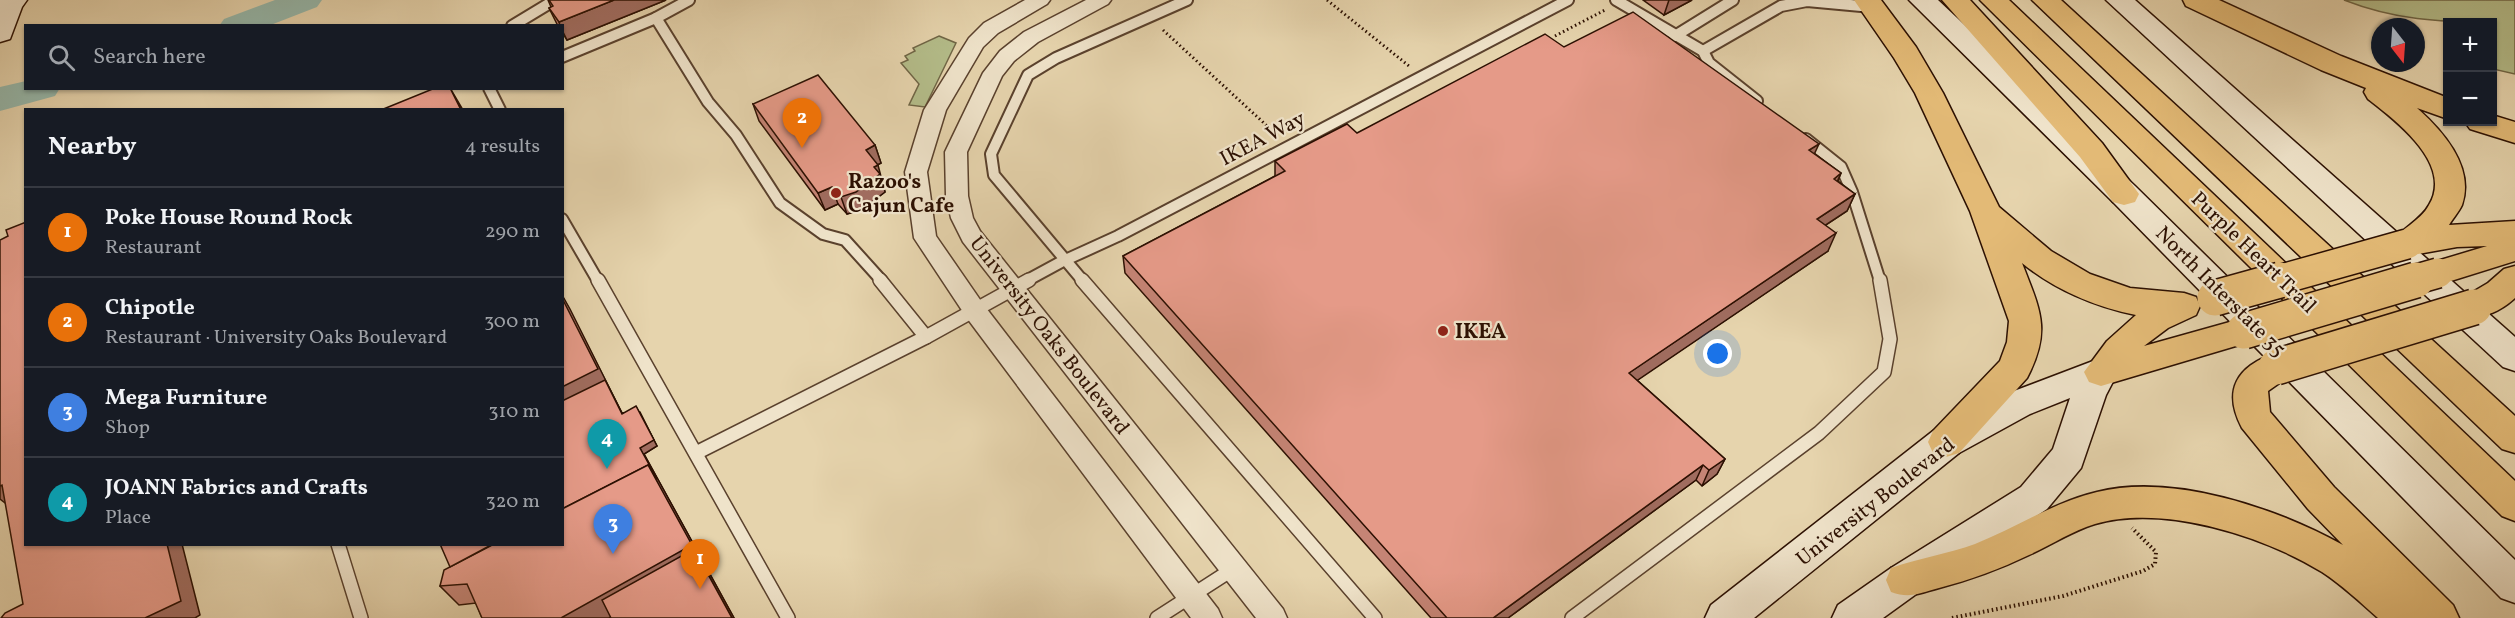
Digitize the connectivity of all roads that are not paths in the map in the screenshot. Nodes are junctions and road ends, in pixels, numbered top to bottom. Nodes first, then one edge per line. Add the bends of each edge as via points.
1 (555, 0) edge
2 (689, 0) edge
3 (1040, 0) edge
4 (1101, 0) edge
5 (1187, 0) edge
6 (1568, 0) edge
7 (1732, 0) edge
8 (1922, 0) edge
9 (1955, 0) edge
10 (1993, 0) edge
11 (2045, 0) edge
12 (2119, 0) edge
13 (2196, 0) edge
14 (1618, 1) edge
15 (1870, 3) edge
16 (656, 18) junction
17 (520, 24) edge
18 (1675, 36) junction
19 (1703, 51) junction
20 (564, 56) edge
21 (2331, 63) junction
22 (490, 90) edge
23 (2443, 107) edge
24 (499, 108) edge
25 (1770, 111) edge
26 (2493, 126) edge
27 (1797, 132) edge
28 (2515, 133) edge
29 (2124, 194) junction
30 (1986, 211) junction
31 (564, 222) edge
32 (2515, 233) edge
33 (2408, 244) junction
34 (2515, 249) edge
35 (2515, 258) edge
36 (1065, 260) junction
37 (2481, 260) junction
38 (2515, 278) edge
39 (1013, 290) junction
40 (2515, 299) edge
41 (2184, 306) junction
42 (2476, 306) junction
43 (975, 311) junction
44 (926, 337) junction
45 (2515, 357) edge
46 (2101, 372) junction
47 (2515, 438) edge
48 (1946, 442) junction
49 (696, 453) junction
50 (2515, 505) edge
51 (339, 546) edge
52 (1233, 569) junction
53 (1905, 580) junction
54 (2515, 586) edge
55 (1199, 607) edge
56 (361, 618) edge
57 (788, 618) edge
58 (1157, 618) edge
59 (1273, 618) edge
60 (1376, 618) edge
61 (1572, 618) edge
62 (1725, 618) edge
63 (1852, 618) edge
64 (2406, 618) edge
65 (2439, 618) edge

1 - 17 lane
2 - 16 lane
3 - 43 street, University Oaks Boulevard via 991,28 976,43 935,110 916,172 925,238
4 - 39 street, University Oaks Boulevard via 1031,37 1007,56 993,73 957,153 957,196 962,218 971,236
5 - 36 lane via 1056,58 1028,75 991,154 994,175
6 - 36 lane, IKEA Way via 1126,232
7 - 18 lane
8 - 29 main road, North Interstate 35
9 - 29 main road via 2091,150
10 - 50 main road, Purple Heart Trail
11 - 47 main road, Purple Heart Trail
12 - 45 main road
13 - 21 main road
14 - 18 lane
15 - 19 lane via 1807,1 1781,6
15 - 30 main road via 1929,93
16 - 20 lane
16 - 44 lane via 708,102 736,135 780,203 823,234 845,240
18 - 19 lane
19 - 25 lane via 1709,63
21 - 23 main road
21 - 33 main road via 2407,114 2432,141 2446,165 2451,190 2446,208 2425,234
22 - 24 lane
26 - 28 main road
27 - 61 lane via 1841,167 1852,192 1880,281 1890,339 1884,372 1820,433
29 - 54 main road, North Interstate 35
30 - 41 main road via 2046,264 2071,279 2142,304
30 - 48 main road via 2021,303 2026,333 2015,368
31 - 49 lane
32 - 33 main road via 2457,235
33 - 41 main road, bridge
34 - 37 main road
35 - 37 main road
36 - 39 lane, IKEA Way
36 - 60 lane
37 - 46 main road, University Boulevard, bridge
38 - 42 main road
39 - 43 lane, IKEA Way
39 - 52 street, University Oaks Boulevard
40 - 42 main road
41 - 46 main road via 2144,325
42 - 65 main road, bridge via 2276,367 2250,387 2254,418 2321,498
43 - 44 lane, IKEA Way
43 - 55 street, University Oaks Boulevard
44 - 49 lane, IKEA Way
46 - 48 main road, University Boulevard via 2018,404
46 - 53 main road via 2089,394 2068,457 2034,498
48 - 62 main road, University Boulevard
49 - 57 lane
51 - 56 lane
52 - 55 lane
52 - 59 street, University Oaks Boulevard
53 - 63 main road
53 - 64 main road via 1989,556 2097,508 2134,502 2180,504 2240,520 2325,554 2366,581
55 - 58 lane

